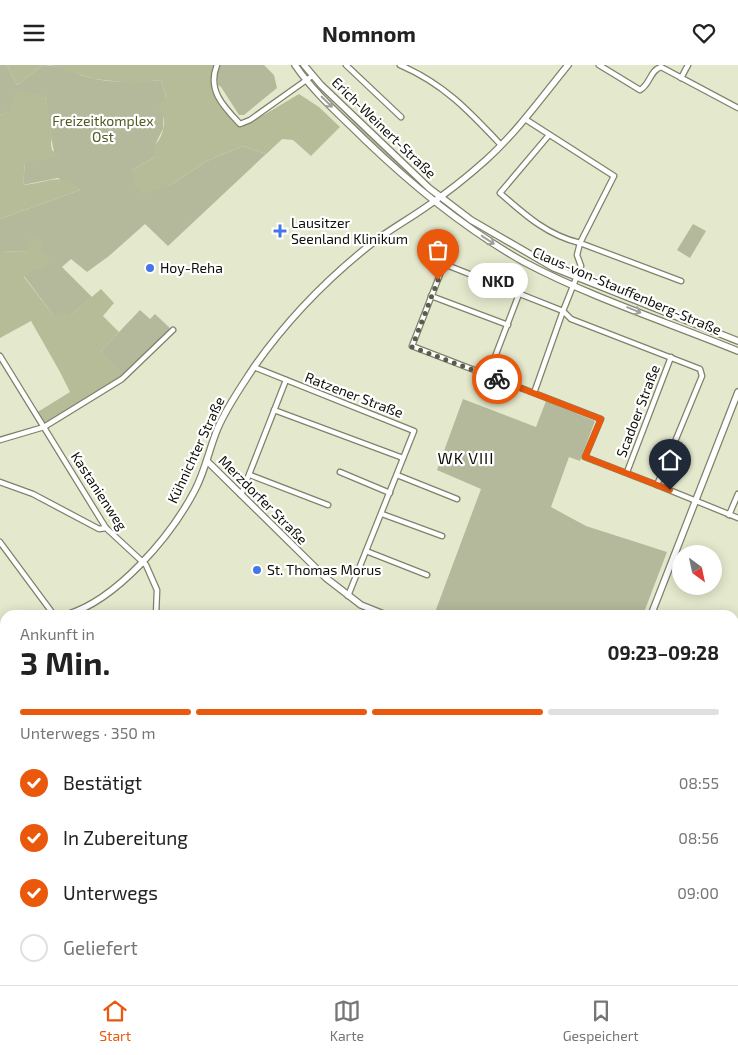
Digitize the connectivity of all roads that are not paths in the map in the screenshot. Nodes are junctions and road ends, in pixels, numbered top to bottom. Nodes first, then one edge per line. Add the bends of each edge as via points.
1 (217, 65) edge
2 (295, 65) edge
3 (304, 65) edge
4 (346, 65) edge
5 (400, 65) edge
6 (568, 65) edge
7 (599, 65) edge
8 (688, 65) edge
9 (312, 76) junction
10 (681, 78) junction
11 (306, 81) junction
12 (738, 108) edge
13 (401, 117) dead end
14 (524, 119) junction
15 (548, 135) junction
16 (501, 145) junction
17 (440, 197) junction
18 (434, 202) junction
19 (580, 243) junction
20 (577, 278) junction
21 (681, 281) dead end
22 (574, 285) junction
23 (519, 294) junction
24 (431, 296) junction
25 (563, 311) junction
26 (508, 325) junction
27 (172, 331) dead end
28 (738, 341) edge
29 (738, 351) edge
30 (0, 355) edge
31 (671, 357) junction
32 (254, 367) junction
33 (488, 375) junction
34 (286, 380) junction
35 (738, 392) edge
36 (534, 393) junction
37 (274, 410) junction
38 (44, 427) junction
39 (0, 440) edge
40 (403, 458) junction
41 (207, 461) junction
42 (340, 472) dead end
43 (627, 473) junction
44 (250, 475) junction
45 (397, 475) junction
46 (0, 482) edge
47 (657, 485) junction
48 (390, 493) junction
49 (738, 494) edge
50 (241, 496) junction
51 (457, 499) dead end
52 (696, 500) junction
53 (328, 505) dead end
54 (382, 513) junction
55 (729, 515) junction
56 (738, 518) edge
57 (106, 528) junction
58 (442, 536) dead end
59 (0, 542) edge
60 (366, 551) junction
61 (143, 561) junction
62 (427, 575) dead end
63 (348, 596) junction
64 (50, 610) edge
65 (78, 610) edge
66 (156, 610) edge
67 (369, 610) edge
68 (653, 610) edge

1 - 11 street, Erich-Weinert-Straße via 212,83 214,90 240,124
2 - 11 street, Erich-Weinert-Straße
3 - 9 street, Erich-Weinert-Straße
4 - 13 street
5 - 16 street via 427,77 448,92
6 - 14 street, Kühnichter Straße
7 - 10 street via 640,89 658,67
8 - 10 street
9 - 11 street, Erich-Weinert-Straße
9 - 17 street, Erich-Weinert-Straße
10 - 12 street
11 -> 18 street, Erich-Weinert-Straße
14 - 15 street, Claus-von-Stauffenberg-Straße
14 - 16 street, Kühnichter Straße
15 - 19 street, Claus-von-Stauffenberg-Straße via 614,176
15 - 19 street, Claus-von-Stauffenberg-Straße via 500,193 536,225
16 - 17 street, Kühnichter Straße
17 - 18 street, Kühnichter Straße
17 - 20 street, Claus-von-Stauffenberg-Straße via 491,233 554,269
18 -> 22 street, Claus-von-Stauffenberg-Straße via 509,253
18 - 32 street, Kühnichter Straße via 378,239 340,271
19 - 20 street via 577,255 581,266
19 - 21 street, Claus-von-Stauffenberg-Straße
20 - 22 street
20 - 28 street, Claus-von-Stauffenberg-Straße
22 - 25 street
22 -> 29 street, Claus-von-Stauffenberg-Straße
23 - 24 street, Scadoer Straße via 444,265
23 - 25 street, Scadoer Straße
23 - 26 street
24 - 26 street
24 - 33 street via 412,347
25 - 31 street, Scadoer Straße via 571,319
25 - 36 street
26 - 33 street
27 - 38 street via 122,379
30 - 38 street, Kastanienweg
31 - 43 street, Scadoer Straße
31 - 47 street, Scadoer Straße via 700,369 702,376
32 - 34 street, Ratzener Straße
32 - 41 street, Kühnichter Straße via 225,412
33 - 36 street
34 - 37 street, Ratzener Straße
34 - 40 street, Ratzener Straße via 414,431
35 - 52 street
36 - 43 street, Scadoer Straße via 601,419 585,457
37 - 40 street
37 - 44 street, Ratzener Straße
38 - 39 street
38 - 57 street, Kastanienweg
40 - 45 street, Ratzener Straße
41 - 50 street, Merzdorfer Straße
41 - 61 street, Kühnichter Straße via 183,511
42 - 48 street
43 - 47 street, Scadoer Straße
44 - 50 street, Ratzener Straße
44 - 53 street
45 - 48 street, Ratzener Straße
45 - 51 street
46 - 57 street via 32,494 100,529
47 - 52 street, Scadoer Straße
48 - 54 street, Ratzener Straße
49 - 55 street
50 - 63 street, Merzdorfer Straße
52 - 55 street, Scadoer Straße
52 - 68 street
54 - 58 street
54 - 60 street, Ratzener Straße
55 - 56 street, Scadoer Straße
57 - 61 street, Kastanienweg
59 - 64 street
60 - 62 street
60 - 63 street, Ratzener Straße
61 - 65 street, Kühnichter Straße via 97,602
61 - 66 street via 157,590
63 - 67 street, Merzdorfer Straße

